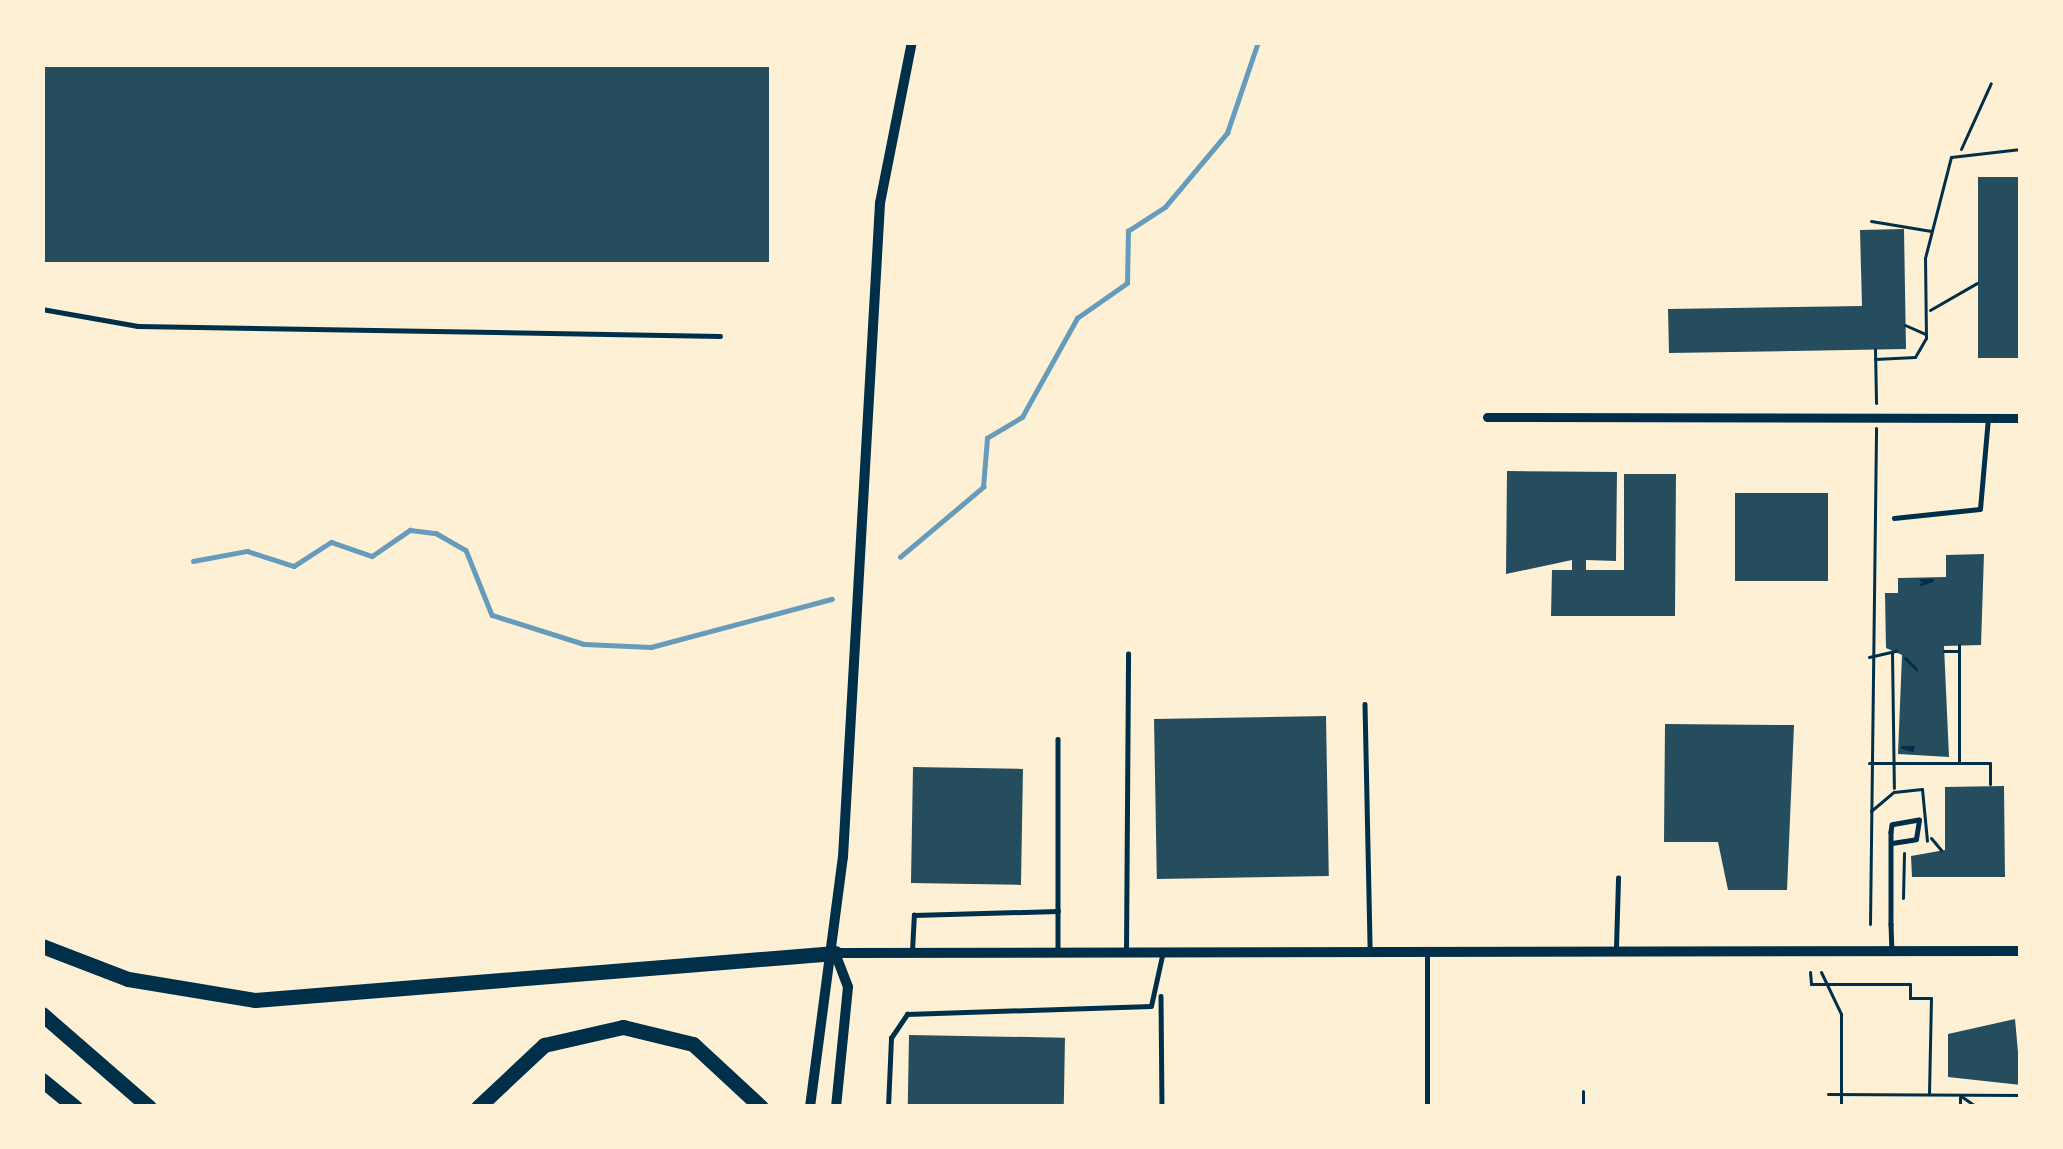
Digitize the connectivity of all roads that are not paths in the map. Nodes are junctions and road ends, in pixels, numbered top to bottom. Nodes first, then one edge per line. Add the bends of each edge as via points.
1 (912, 42) edge
2 (42, 310) edge
3 (720, 336) dead end
4 (1487, 417) dead end
5 (1988, 417) junction
6 (2021, 418) edge
7 (1894, 518) dead end
8 (1128, 654) dead end
9 (1365, 704) dead end
10 (1058, 739) dead end
11 (1892, 843) junction
12 (1618, 878) dead end
13 (1058, 911) junction
14 (42, 946) edge
15 (1058, 951) junction
16 (1126, 951) junction
17 (1162, 951) junction
18 (1370, 951) junction
19 (1426, 951) junction
20 (2021, 951) edge
21 (1892, 952) junction
22 (836, 953) junction
23 (913, 953) junction
24 (1616, 953) junction
25 (1160, 996) junction
26 (42, 1014) edge
27 (42, 1083) edge
28 (62, 1107) edge
29 (75, 1107) edge
30 (149, 1107) edge
31 (478, 1107) edge
32 (761, 1107) edge
33 (810, 1107) edge
34 (836, 1107) edge
35 (888, 1107) edge
36 (1162, 1107) edge
37 (1426, 1107) edge

1 - 22 street via 880,203
2 - 3 lane via 138,326
4 - 5 street
5 - 6 street
5 - 7 lane via 1980,509
8 - 16 lane
9 - 18 lane
10 - 13 lane
11 - 11 lane via 1900,816 1919,820 1916,839
11 - 21 lane
12 - 24 lane
13 - 15 lane
13 - 23 lane via 914,915
14 - 22 highway via 128,979 255,1000
15 - 16 street
15 - 23 street
16 - 17 street
17 - 18 street
17 - 25 lane
18 - 19 street
19 - 24 street
19 - 37 lane
20 - 21 street
21 - 24 street
22 - 23 street
22 - 33 street
22 - 34 street via 848,987
25 - 35 lane via 1137,1008 923,1006 891,1038
25 - 36 lane
26 - 30 highway
27 - 28 highway
27 - 29 highway
31 - 32 highway via 544,1045 622,1027 693,1044

